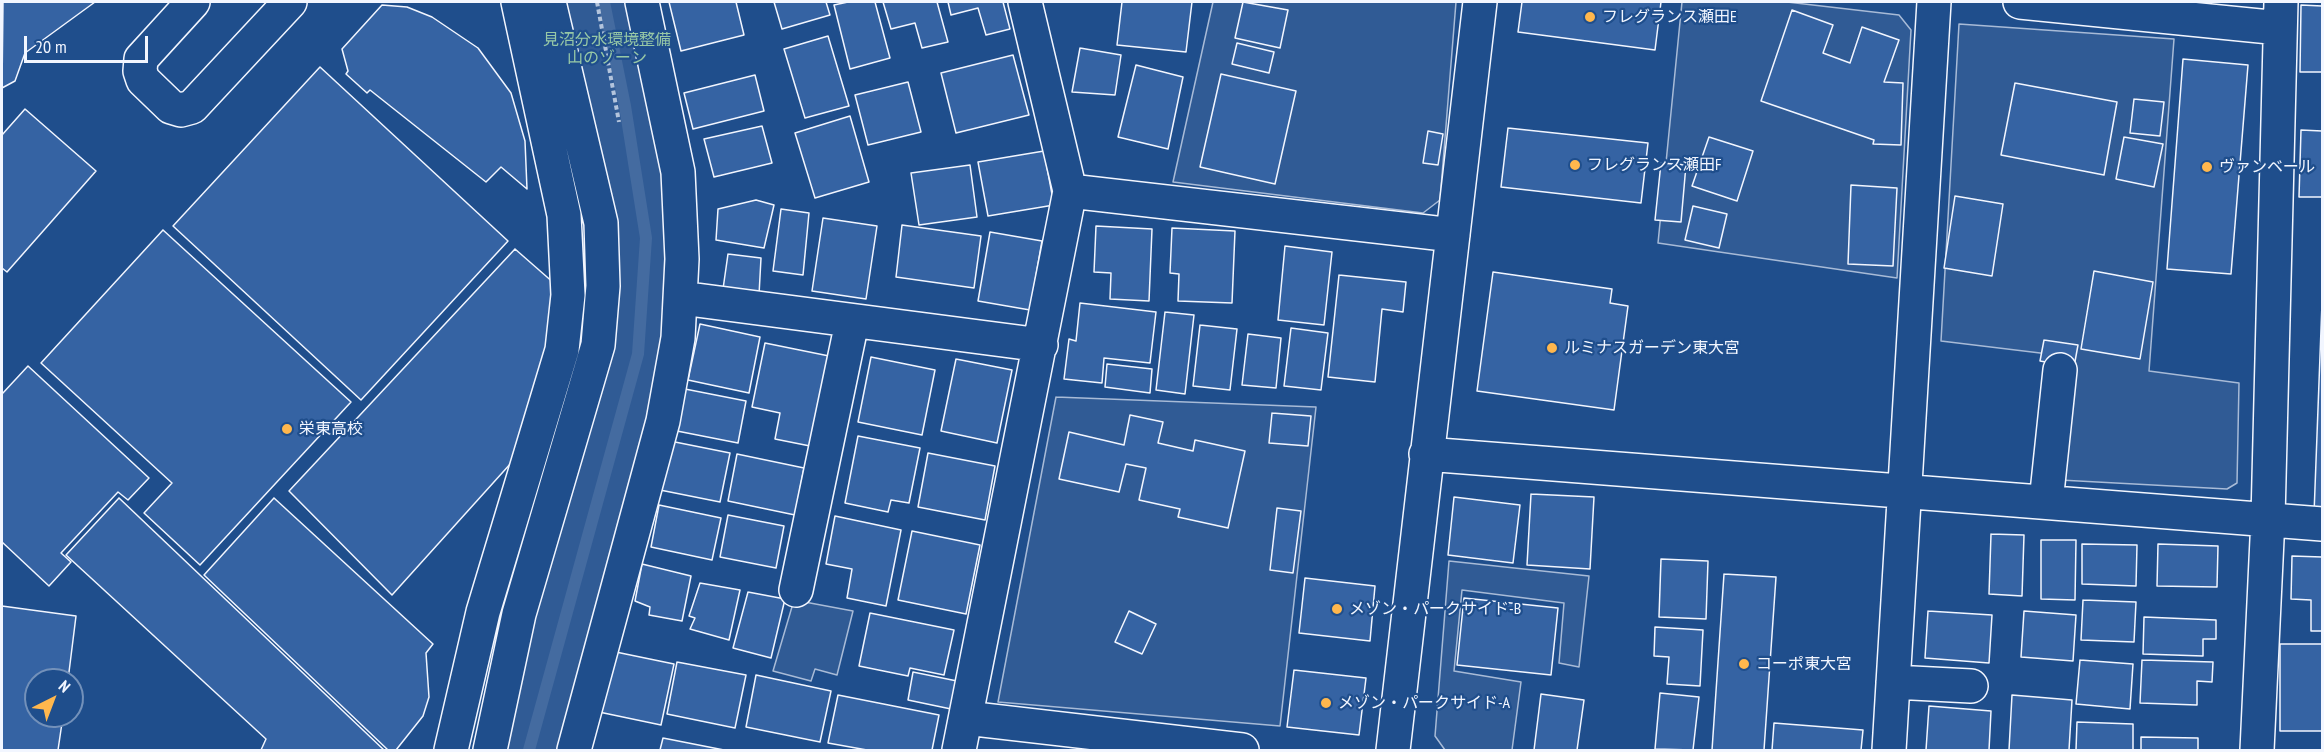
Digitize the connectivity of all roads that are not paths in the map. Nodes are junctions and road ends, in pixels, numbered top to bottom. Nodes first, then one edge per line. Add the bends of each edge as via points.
1 (194, 2) edge
2 (290, 2) edge
3 (518, 2) edge
4 (549, 2) edge
5 (642, 2) edge
6 (1025, 2) edge
7 (1480, 2) edge
8 (1934, 2) edge
9 (2020, 2) edge
10 (2281, 15) edge
11 (1070, 191) junction
12 (1453, 234) junction
13 (681, 298) junction
14 (852, 322) junction
15 (1041, 345) junction
16 (2060, 370) dead end
17 (1426, 454) junction
18 (1904, 491) junction
19 (2046, 502) junction
20 (2268, 518) junction
21 (2322, 524) edge
22 (796, 590) dead end
23 (1893, 682) junction
24 (1971, 686) dead end
25 (966, 718) junction
26 (452, 750) edge
27 (490, 750) edge
28 (574, 750) edge
29 (959, 750) edge
30 (1242, 750) edge
31 (1393, 750) edge
32 (1889, 750) edge
33 (2257, 750) edge

1 - 2 street via 141,59 143,80 171,107 181,110 192,107
3 - 26 street via 564,215 568,295 562,350 483,612
4 - 27 street via 601,223 603,286 598,345 519,614
5 - 13 street via 678,172
6 - 11 street
7 - 12 street
8 - 18 street
9 - 10 street
10 - 20 street
11 - 12 street
11 - 15 street
12 - 17 street
13 - 14 street
13 - 28 street via 663,421
14 - 15 street
14 - 22 street
15 - 25 street
16 - 19 street
17 - 18 street
17 - 31 street
18 - 19 street
18 - 23 street
19 - 20 street
20 - 21 street
20 - 33 street
23 - 24 street
23 - 32 street
25 - 29 street
25 - 30 street

